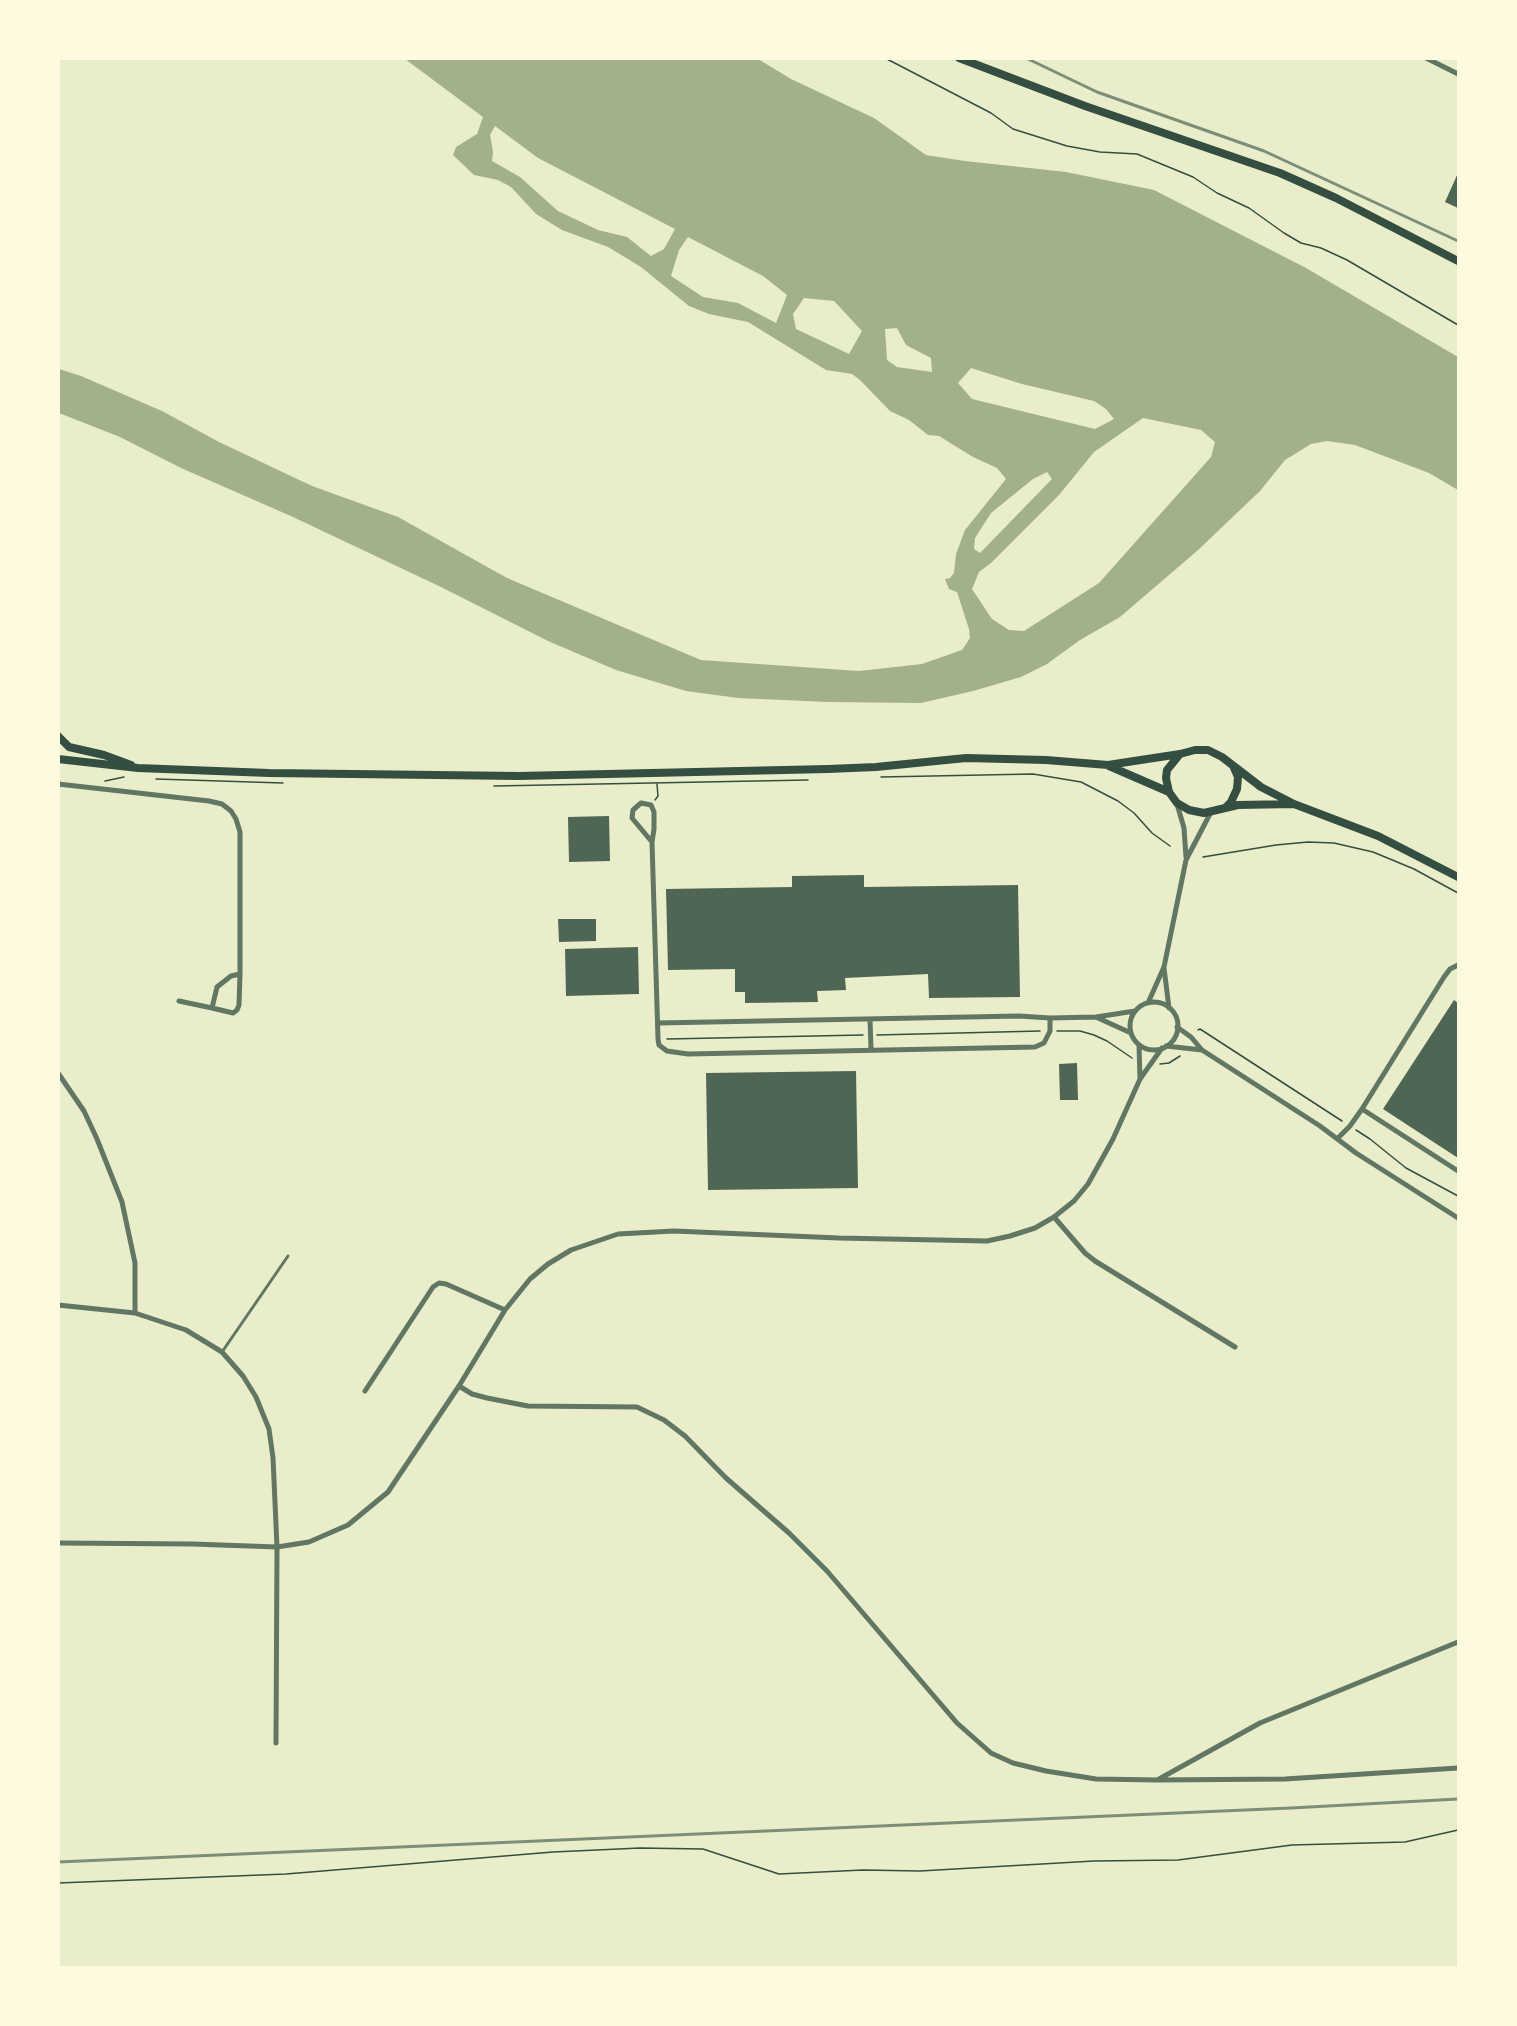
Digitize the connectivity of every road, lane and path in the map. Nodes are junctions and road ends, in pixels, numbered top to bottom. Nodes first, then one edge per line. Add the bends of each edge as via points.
1 (885, 58) edge
2 (959, 58) edge
3 (1426, 58) edge
4 (1458, 74) edge
5 (1458, 261) edge
6 (1458, 326) edge
7 (58, 736) edge
8 (1180, 754) junction
9 (58, 759) edge
10 (1108, 765) junction
11 (1234, 767) junction
12 (138, 768) junction
13 (872, 777) dead end
14 (816, 779) dead end
15 (58, 784) edge
16 (1169, 792) junction
17 (1177, 803) junction
18 (1294, 804) junction
19 (651, 806) junction
20 (1225, 807) junction
21 (1211, 812) junction
22 (652, 842) junction
23 (1170, 846) dead end
24 (1203, 857) dead end
25 (1186, 860) junction
26 (1458, 877) edge
27 (1458, 893) edge
28 (1458, 965) edge
29 (1164, 968) junction
30 (240, 974) junction
31 (179, 1001) dead end
32 (1148, 1003) junction
33 (212, 1008) junction
34 (1169, 1008) junction
35 (1135, 1011) junction
36 (1096, 1017) junction
37 (1050, 1018) junction
38 (870, 1019) junction
39 (658, 1023) junction
40 (1178, 1027) junction
41 (1050, 1031) junction
42 (1131, 1033) junction
43 (870, 1035) junction
44 (1191, 1037) junction
45 (658, 1039) junction
46 (1139, 1044) junction
47 (1164, 1047) junction
48 (1184, 1048) junction
49 (871, 1049) junction
50 (1202, 1050) junction
51 (1140, 1060) junction
52 (1153, 1062) junction
53 (58, 1073) edge
54 (1140, 1079) junction
55 (1362, 1109) junction
56 (1350, 1126) junction
57 (1338, 1138) junction
58 (1458, 1171) edge
59 (1458, 1196) edge
60 (1054, 1217) junction
61 (1458, 1218) edge
62 (288, 1256) dead end
63 (58, 1305) edge
64 (505, 1310) junction
65 (135, 1313) junction
66 (1235, 1347) dead end
67 (222, 1352) junction
68 (459, 1386) junction
69 (365, 1391) dead end
70 (58, 1544) edge
71 (277, 1547) junction
72 (1458, 1642) edge
73 (276, 1743) dead end
74 (1458, 1768) edge
75 (1158, 1780) junction
76 (1458, 1830) edge
77 (58, 1883) edge

1 - 6 path via 991,113 1012,129 1067,146 1137,154 1193,177 1250,208 1301,243 1347,260
2 - 5 main road via 1280,173
3 - 4 street
7 - 12 main road via 69,747
8 - 10 main road
8 - 11 main road via 1208,750
8 - 16 main road via 1167,770
9 - 12 main road
10 - 12 main road via 966,758 828,769 519,776
10 - 16 main road
11 - 18 main road
11 - 20 main road via 1237,789
13 - 23 path via 1033,774 1081,782 1118,801
14 - 19 path via 657,783 658,796
15 - 30 street via 209,801 231,811 240,832
16 - 17 main road
17 - 21 main road via 1189,810
17 - 25 street via 1183,820
18 - 20 main road
18 - 26 main road via 1378,836
19 - 22 street
19 - 22 street via 638,805 632,813 634,822
20 - 21 main road
21 - 25 street
22 - 39 street
24 - 27 path via 1276,845 1334,843 1373,852
25 - 29 street
28 - 55 street via 1444,977
29 - 32 street
29 - 34 street
30 - 33 street via 217,987
30 - 33 street via 237,1010 233,1013
31 - 33 street
32 - 34 street
32 - 35 street
34 - 40 street
35 - 36 street
35 - 42 street
36 - 37 street
36 - 42 street
37 - 38 street
37 - 41 street
38 - 39 street
38 - 43 street
39 - 45 street
40 - 44 street
40 - 47 street via 1172,1041
41 - 43 path
41 - 49 street via 1044,1042 1035,1047
41 - 51 path via 1094,1035
42 - 46 street
43 - 45 path
43 - 49 street
44 - 50 street
44 - 56 path via 1200,1029
45 - 49 street via 667,1051 688,1054
46 - 47 street via 1146,1048
46 - 51 street
47 - 48 street
47 - 52 street
48 - 50 street
48 - 52 path via 1169,1064
50 - 57 street
51 - 54 street
52 - 54 street
53 - 65 street via 84,1111 122,1202 135,1263
54 - 60 street via 1099,1166 1074,1201
55 - 56 street
55 - 58 street
56 - 57 street
56 - 59 path via 1406,1167
57 - 61 street
60 - 64 street via 1035,1228 987,1241 674,1231 618,1234 571,1250 548,1264
60 - 66 street via 1095,1261
62 - 67 lane
63 - 65 street
64 - 68 street
64 - 69 street via 439,1283
65 - 67 street via 186,1330
67 - 71 street via 256,1397 269,1429
68 - 71 street via 388,1492 348,1525 309,1542
68 - 75 street via 472,1394 528,1406 637,1407 664,1420 827,1570 957,1723 991,1753 1046,1772 1096,1779
70 - 71 street
71 - 73 street
72 - 75 street via 1260,1723
74 - 75 street via 1285,1779
76 - 77 path via 1405,1842 1292,1845 1178,1860 920,1871 779,1874 703,1849 640,1848 286,1874

